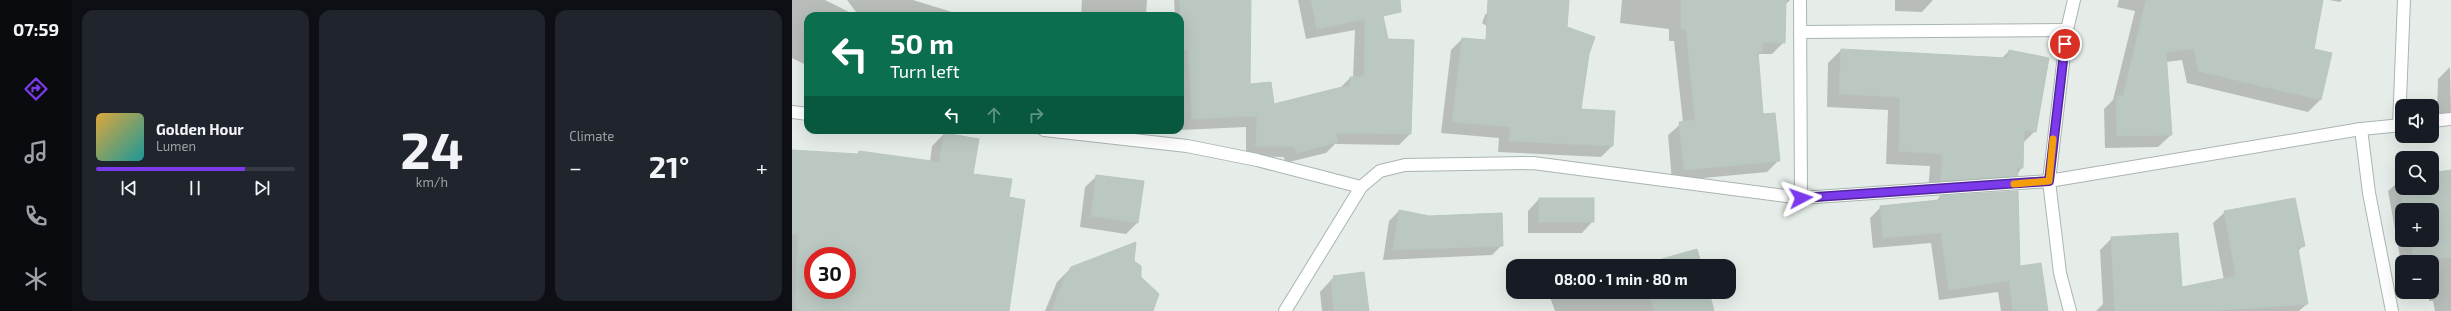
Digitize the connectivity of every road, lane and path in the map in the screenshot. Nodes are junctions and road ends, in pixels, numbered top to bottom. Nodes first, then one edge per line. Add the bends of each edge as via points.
1 (1800, 0) edge
2 (2074, 0) edge
3 (2404, 0) edge
4 (2067, 30) junction
5 (1800, 32) junction
6 (2402, 99) edge
7 (792, 112) edge
8 (804, 114) edge
9 (2451, 119) edge
10 (2439, 121) edge
11 (2395, 126) edge
12 (2361, 129) junction
13 (1080, 134) edge
14 (2049, 181) junction
15 (1361, 187) junction
16 (1801, 198) junction
17 (1286, 311) edge
18 (2070, 311) edge
19 (2392, 311) edge

1 - 5 street
2 - 4 street
3 - 6 street
4 - 5 street
4 - 14 street
5 - 16 street
7 - 8 street
9 - 10 street
11 - 12 street
12 - 14 street
12 - 19 street via 2369,193
13 - 15 street via 1187,146 1257,160
14 - 16 street
14 - 18 street via 2060,273
15 - 16 street via 1380,171 1405,165 1533,163
15 - 17 street

